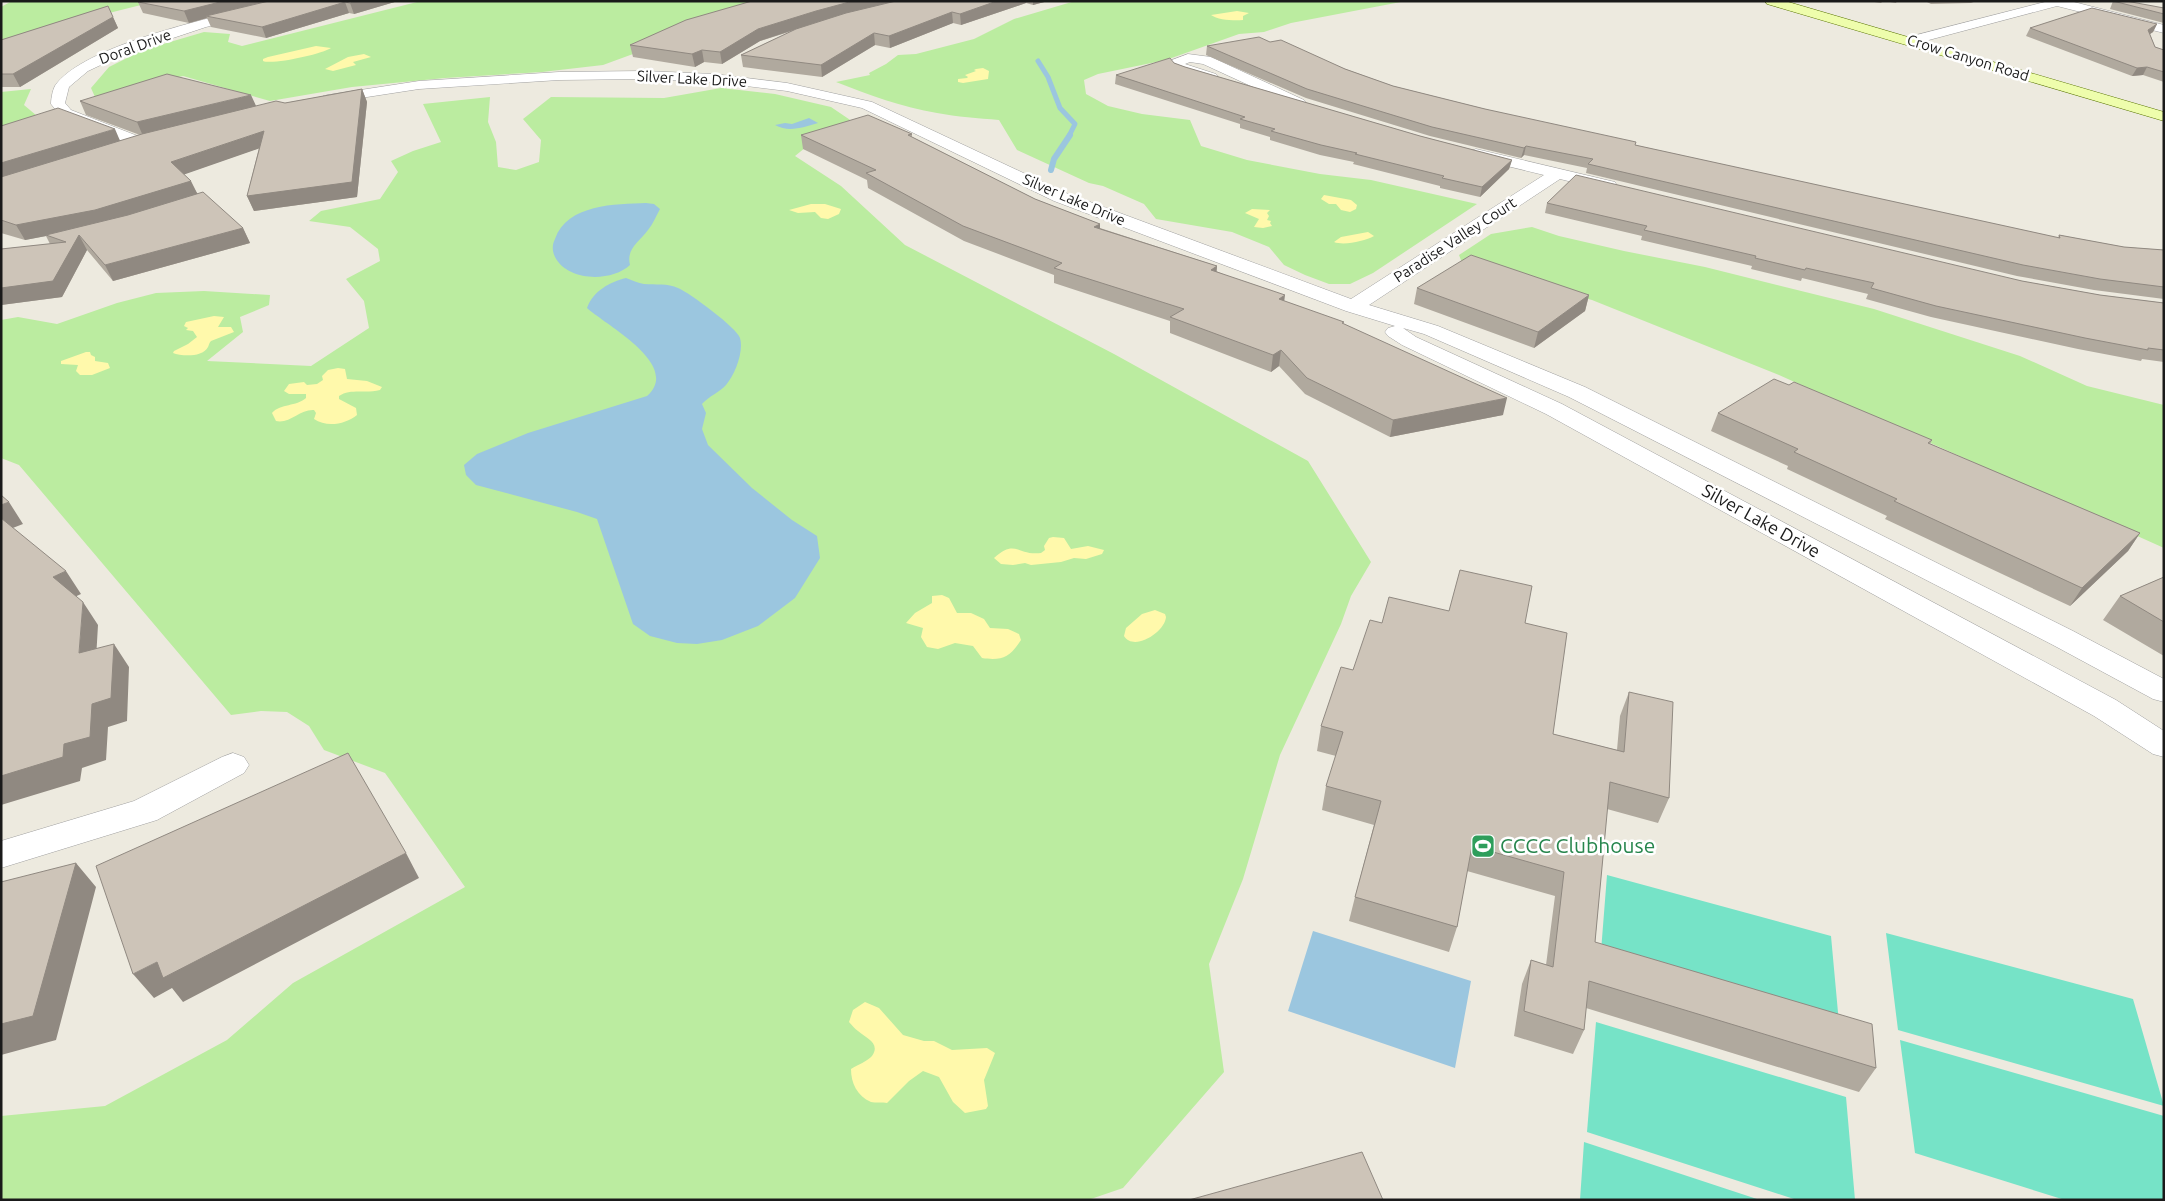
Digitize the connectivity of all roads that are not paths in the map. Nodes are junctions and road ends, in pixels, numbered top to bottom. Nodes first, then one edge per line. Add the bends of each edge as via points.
1 (296, 1) edge
2 (1772, 1) edge
3 (1800, 1) edge
4 (2061, 2) edge
5 (2160, 33) edge
6 (1928, 36) junction
7 (1910, 41) junction
8 (729, 67) edge
9 (714, 78) junction
10 (310, 102) edge
11 (1299, 103) junction
12 (2164, 104) edge
13 (1316, 108) edge
14 (2164, 117) edge
15 (161, 138) edge
16 (142, 143) junction
17 (123, 149) edge
18 (1462, 150) edge
19 (1557, 174) junction
20 (1624, 190) edge
21 (1353, 307) junction
22 (2164, 692) edge
23 (2164, 746) edge
24 (233, 765) dead end
25 (1, 855) edge

1 - 16 street, Doral Drive via 154,38 111,54 67,79 58,91 58,102 66,114
2 - 7 main road, Crow Canyon Road
3 - 6 main road, Crow Canyon Road
4 - 5 street
4 - 6 street
6 - 7 street
6 - 12 main road, Crow Canyon Road
7 - 14 main road, Crow Canyon Road
8 - 9 street
9 - 10 street, Silver Lake Drive via 550,76 420,85
9 - 21 street, Silver Lake Drive via 787,87 867,105 1060,197
11 - 11 street via 1206,60 1188,58 1177,63 1190,71
11 - 13 street
15 - 16 street
16 - 17 street
18 - 19 street
19 - 20 street
19 - 21 street, Paradise Valley Court
21 - 22 street, Silver Lake Drive via 1432,330 1577,392
21 - 23 street, Silver Lake Drive via 1409,341 1554,409 2105,708
24 - 25 street via 145,811

